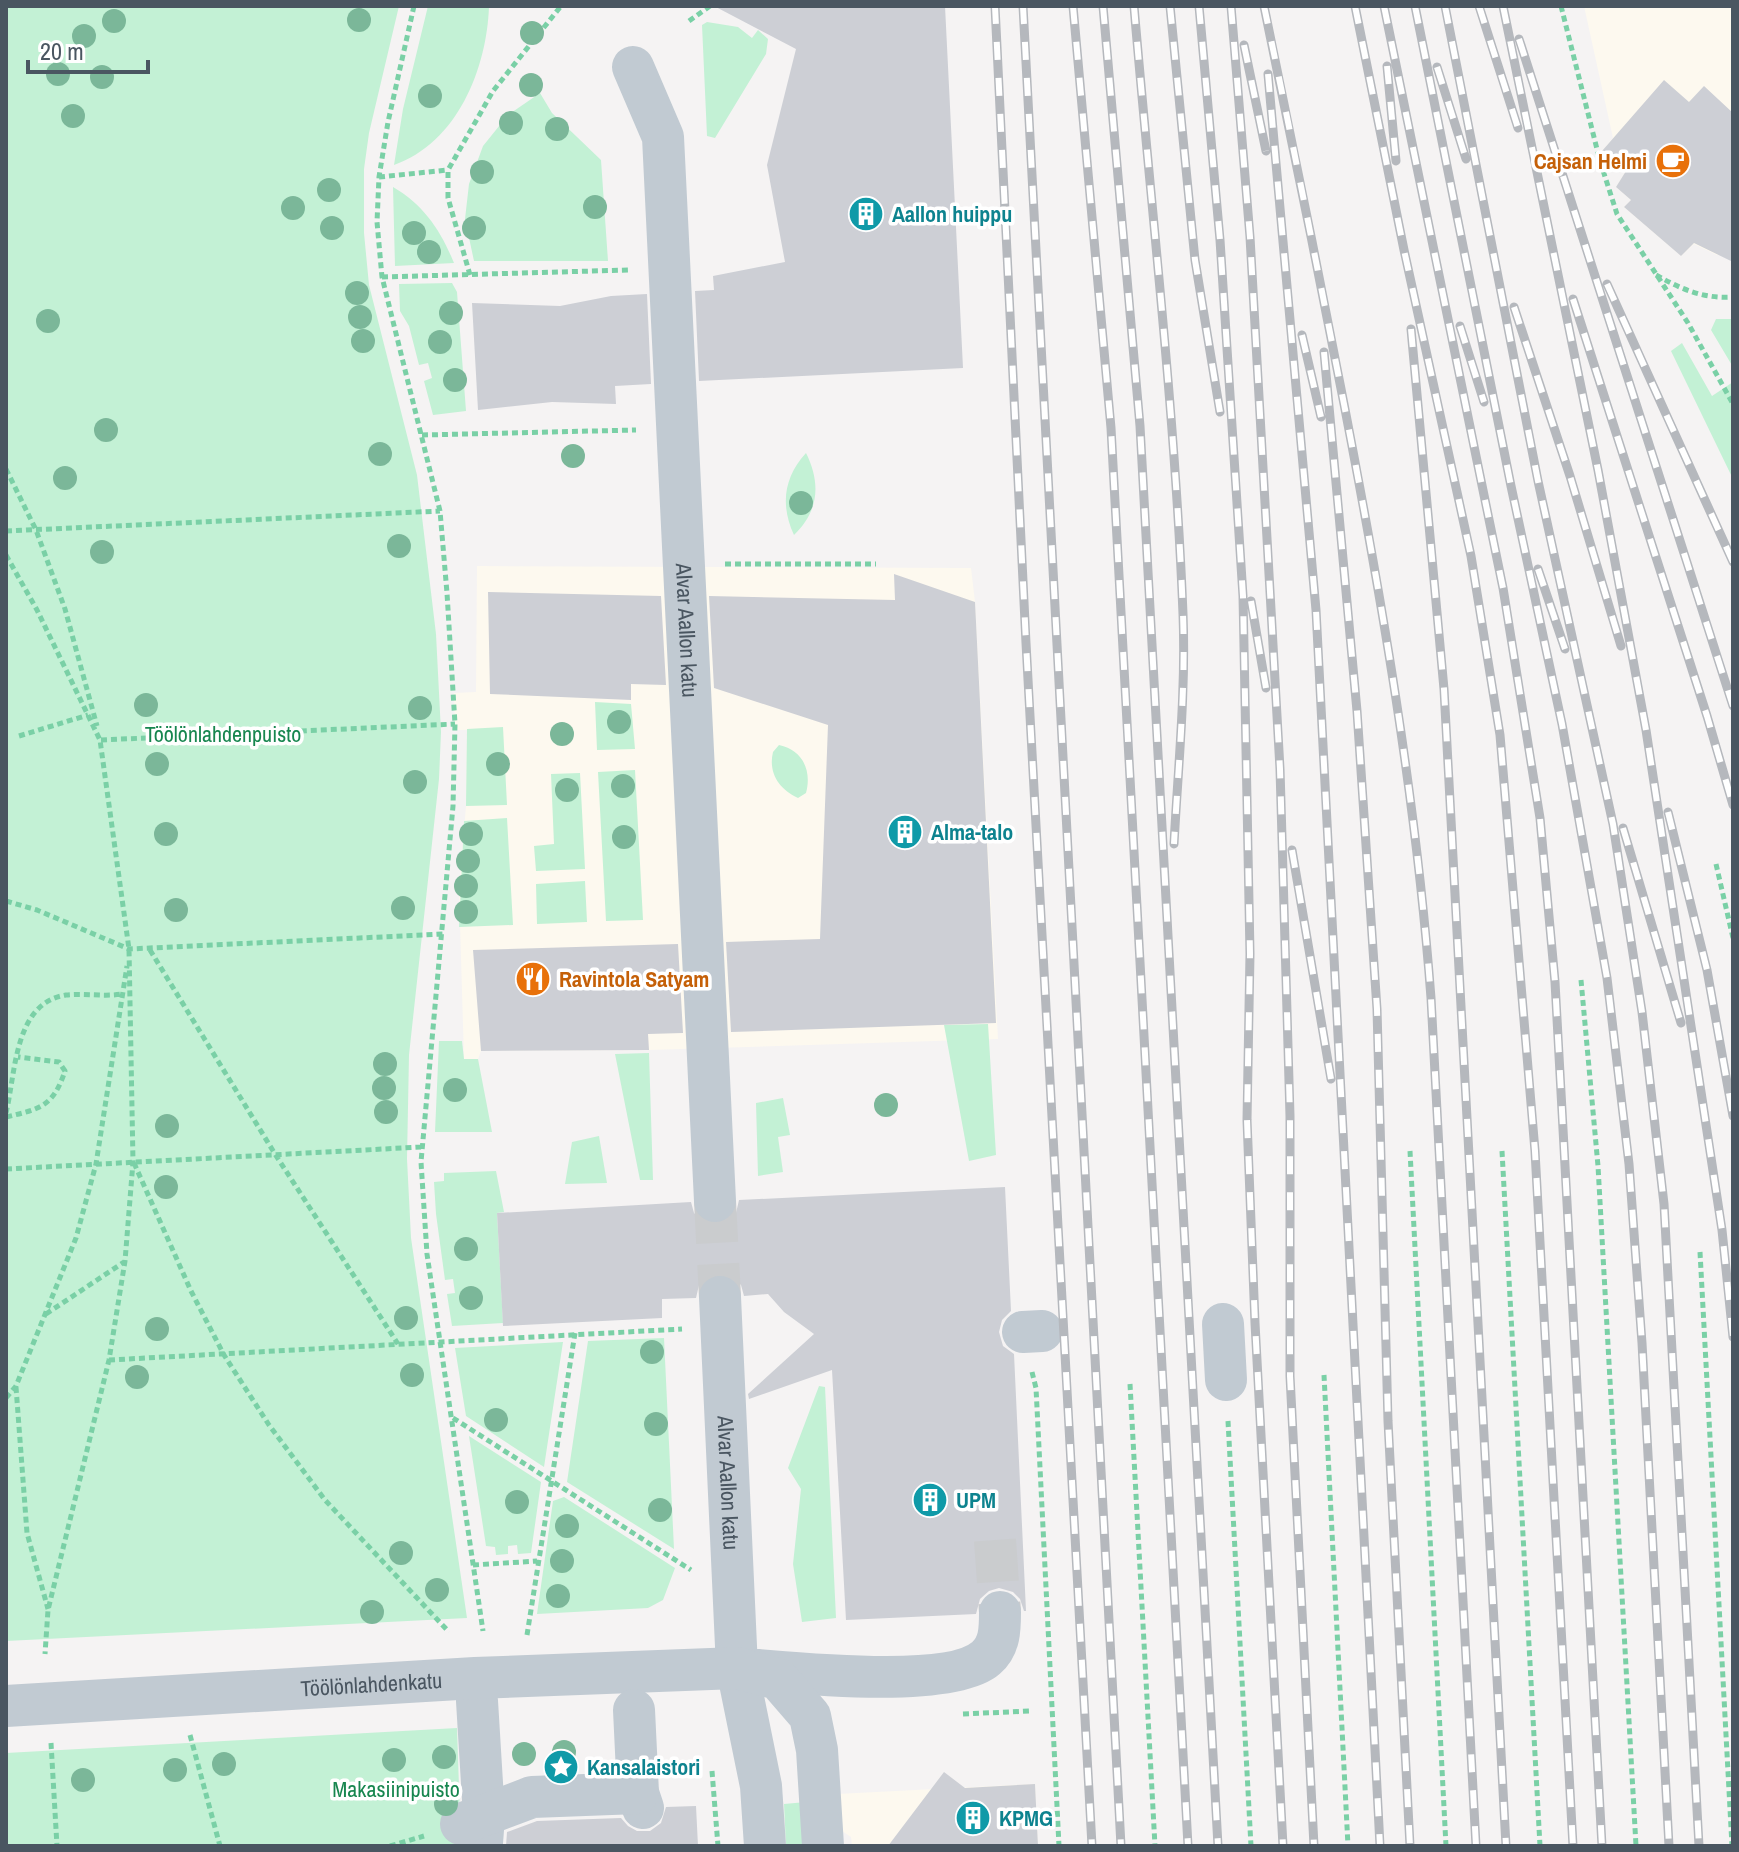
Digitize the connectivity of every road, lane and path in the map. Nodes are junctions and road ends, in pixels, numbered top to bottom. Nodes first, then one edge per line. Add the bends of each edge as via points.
1 (414, 6) edge
2 (561, 6) edge
3 (710, 6) edge
4 (1561, 6) edge
5 (689, 21) dead end
6 (633, 67) dead end
7 (448, 170) junction
8 (379, 177) junction
9 (628, 270) dead end
10 (1655, 274) junction
11 (470, 275) junction
12 (382, 277) junction
13 (1733, 297) edge
14 (1733, 404) edge
15 (636, 430) dead end
16 (422, 435) junction
17 (6, 469) edge
18 (440, 511) junction
19 (36, 530) junction
20 (6, 531) edge
21 (6, 555) edge
22 (712, 564) dead end
23 (876, 564) dead end
24 (88, 715) junction
25 (455, 724) junction
26 (19, 736) dead end
27 (100, 740) junction
28 (1716, 864) dead end
29 (6, 901) edge
30 (443, 934) junction
31 (1733, 938) edge
32 (129, 949) junction
33 (150, 950) junction
34 (1581, 980) dead end
35 (122, 994) junction
36 (18, 1057) junction
37 (6, 1115) edge
38 (421, 1147) junction
39 (1410, 1151) dead end
40 (1502, 1151) dead end
41 (275, 1154) junction
42 (133, 1162) junction
43 (96, 1164) junction
44 (6, 1169) edge
45 (715, 1201) tunnel mouth
46 (1700, 1252) dead end
47 (125, 1261) junction
48 (720, 1297) tunnel mouth
49 (46, 1315) junction
50 (1223, 1324) dead end
51 (682, 1329) dead end
52 (575, 1333) junction
53 (441, 1342) junction
54 (399, 1345) junction
55 (224, 1355) junction
56 (109, 1360) junction
57 (1324, 1375) dead end
58 (1226, 1380) joint
59 (1130, 1384) dead end
60 (16, 1386) junction
61 (1036, 1388) dead end
62 (6, 1398) edge
63 (452, 1417) junction
64 (550, 1480) junction
65 (537, 1561) junction
66 (473, 1565) junction
67 (695, 1572) dead end
68 (48, 1610) junction
69 (1000, 1612) tunnel mouth
70 (483, 1631) dead end
71 (449, 1632) dead end
72 (527, 1636) dead end
73 (45, 1654) dead end
74 (737, 1668) junction
75 (477, 1701) dead end
76 (6, 1706) edge
77 (634, 1710) dead end
78 (188, 1730) dead end
79 (51, 1739) dead end
80 (711, 1762) dead end
81 (487, 1836) edge
82 (57, 1846) edge
83 (220, 1846) edge
84 (718, 1846) edge
85 (765, 1846) edge
86 (823, 1846) edge
87 (1059, 1846) edge
88 (1155, 1846) edge
89 (1251, 1846) edge
90 (1348, 1846) edge
91 (1446, 1846) edge
92 (1540, 1846) edge
93 (1636, 1846) edge
94 (1732, 1846) edge

1 - 8 path
2 - 7 path via 493,91
3 - 5 path
4 - 10 path via 1617,214
6 - 45 street, Alvar Aallon katu via 664,147
7 - 8 path
7 - 11 path via 448,198
8 - 12 path
9 - 11 path
10 - 13 path via 1685,291
10 - 14 path
11 - 12 path
12 - 16 path
15 - 16 path
16 - 18 path
17 - 19 path
18 - 19 path
18 - 25 path
19 - 20 path
19 - 27 path via 65,609
21 - 24 path
22 - 23 path
24 - 26 path
24 - 27 path
25 - 27 path
25 - 30 path
27 - 32 path
28 - 31 path
29 - 32 path
30 - 33 path
30 - 38 path
32 - 33 path
32 - 35 path
32 - 42 path
33 - 41 path
34 - 93 path via 1598,1166
35 - 36 path via 52,998 25,1024
35 - 43 path
36 - 37 path
36 - 37 path via 59,1062 65,1071 51,1101 36,1110
38 - 41 path
38 - 53 path via 427,1254
39 - 91 path
40 - 92 path
41 - 42 path
41 - 54 path
42 - 43 path
42 - 47 path
42 - 55 path
43 - 44 path
43 - 49 path via 76,1238
46 - 94 path
47 - 49 path
47 - 56 path
48 - 74 street, Alvar Aallon katu
49 - 60 path
50 - 58 street
51 - 52 path
52 - 53 path
52 - 64 path
53 - 54 path
53 - 63 path
54 - 55 path
55 - 56 path
55 - 71 path via 325,1500
56 - 68 path
57 - 90 path
58 - 89 path
59 - 88 path
60 - 62 path
60 - 68 path via 27,1533
61 - 87 path
63 - 64 path
63 - 66 path
64 - 65 path
64 - 67 path
65 - 66 path
65 - 72 path
66 - 70 path
68 - 73 path
69 - 74 street via 1000,1632 988,1657 957,1671 850,1678
74 - 76 street, Töölönlahdenkatu
74 - 85 street via 761,1786
74 - 86 street, Töölönlahdenkatu via 778,1679 810,1716
75 - 81 street
77 - 81 street via 640,1801 532,1797
78 - 83 path
79 - 82 path
80 - 84 path

